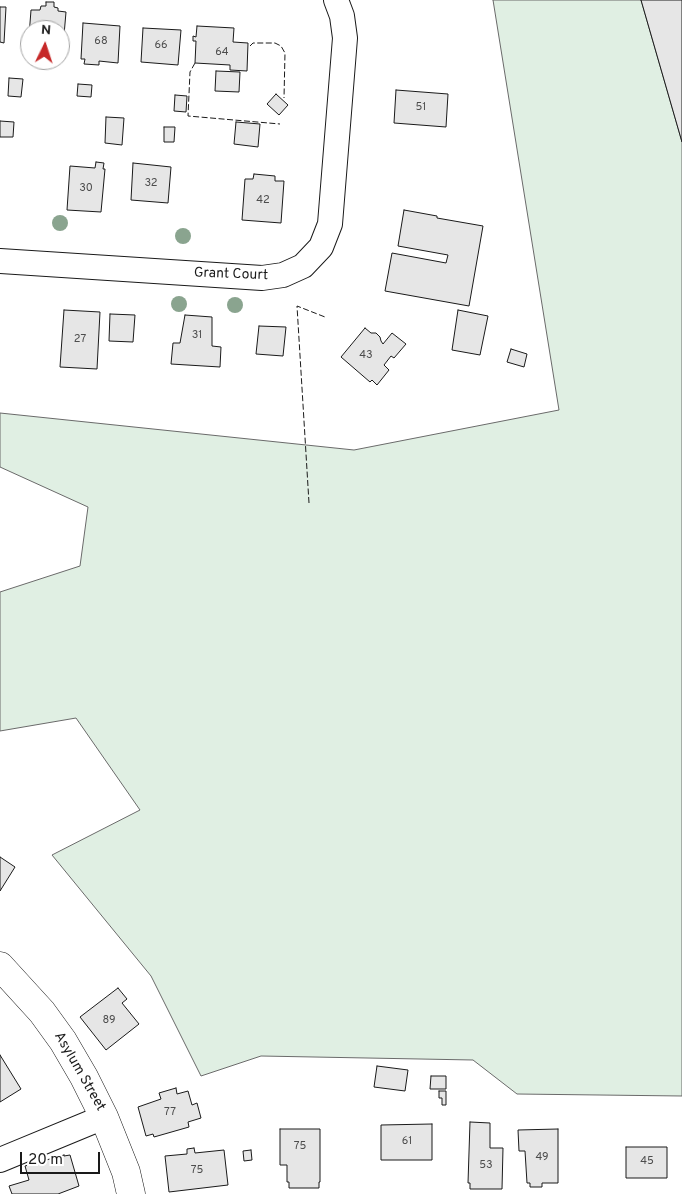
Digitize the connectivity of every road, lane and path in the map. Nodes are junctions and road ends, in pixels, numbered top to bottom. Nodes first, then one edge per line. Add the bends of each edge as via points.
1 (336, 0) edge
2 (0, 261) edge
3 (0, 966) edge
4 (104, 1117) junction
5 (0, 1160) edge
6 (131, 1194) edge

1 - 2 street, Grant Court via 345,38 330,224 321,247 303,266 283,275 262,278
3 - 4 street, Asylum Street via 63,1040
4 - 5 street
4 - 6 street, Asylum Street via 126,1172

